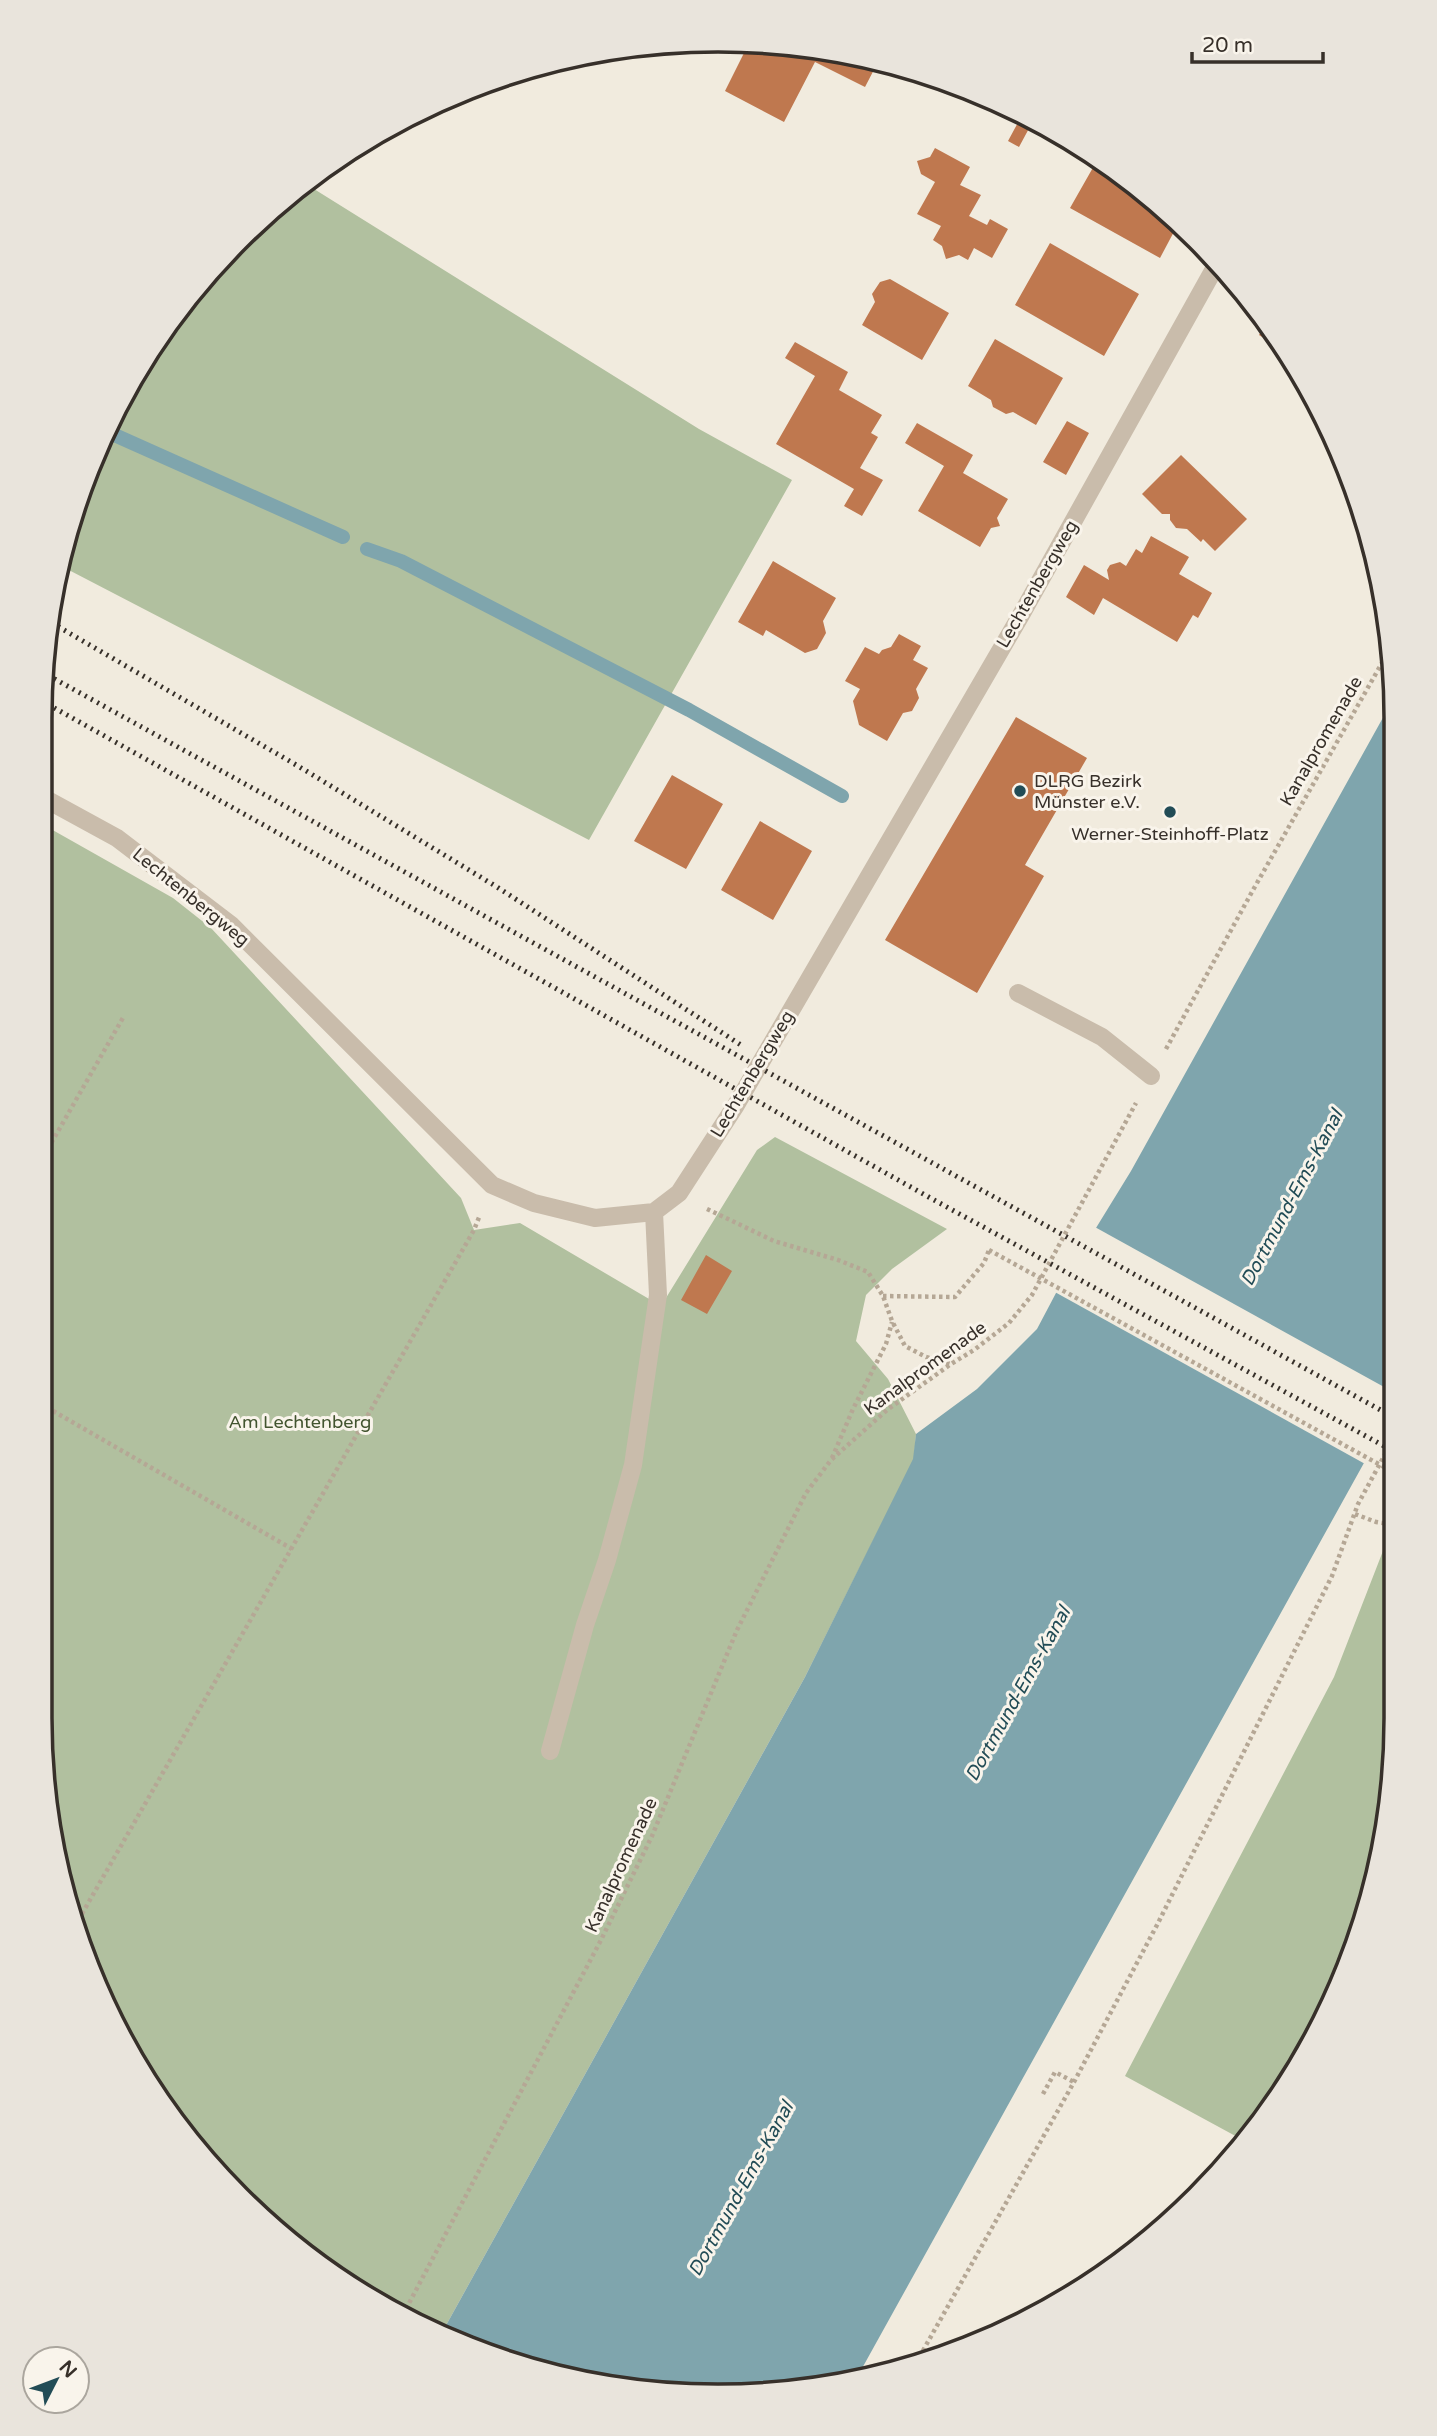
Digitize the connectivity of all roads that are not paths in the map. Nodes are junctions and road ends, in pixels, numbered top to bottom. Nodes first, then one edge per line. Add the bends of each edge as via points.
1 (1213, 273) edge
2 (52, 803) edge
3 (1018, 993) dead end
4 (1151, 1076) road end
5 (654, 1212) junction
6 (550, 1751) dead end

1 - 5 street, Lechtenbergweg via 736,1105 679,1193
2 - 5 street, Lechtenbergweg via 117,838 231,925 492,1185 534,1203 595,1218
3 - 4 street via 1102,1037
5 - 6 street via 658,1295 634,1465

